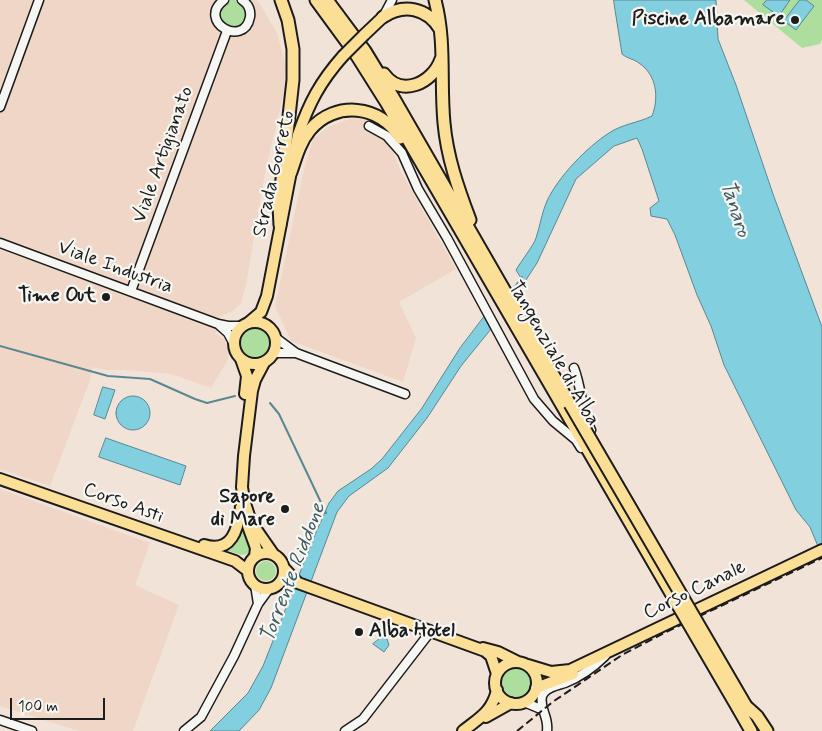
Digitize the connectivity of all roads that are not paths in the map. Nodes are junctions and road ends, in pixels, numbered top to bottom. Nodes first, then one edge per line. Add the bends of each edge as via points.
1 (39, 0) edge
2 (224, 0) edge
3 (242, 0) edge
4 (281, 0) edge
5 (316, 0) edge
6 (327, 0) edge
7 (392, 0) edge
8 (435, 0) edge
9 (383, 17) junction
10 (440, 30) junction
11 (227, 31) junction
12 (365, 51) junction
13 (443, 53) junction
14 (0, 107) edge
15 (369, 126) dead end
16 (291, 172) junction
17 (451, 215) junction
18 (280, 225) junction
19 (0, 244) edge
20 (492, 270) junction
21 (131, 291) junction
22 (267, 296) junction
23 (218, 324) junction
24 (246, 325) junction
25 (274, 334) junction
26 (235, 346) junction
27 (274, 353) junction
28 (296, 353) junction
29 (241, 359) junction
30 (264, 362) junction
31 (574, 368) dead end
32 (405, 394) dead end
33 (566, 406) junction
34 (0, 479) edge
35 (241, 507) junction
36 (89, 510) junction
37 (822, 550) edge
38 (274, 555) junction
39 (254, 557) junction
40 (235, 561) junction
41 (284, 568) junction
42 (248, 571) junction
43 (299, 583) junction
44 (254, 586) junction
45 (273, 587) junction
46 (258, 604) junction
47 (695, 609) junction
48 (679, 617) junction
49 (431, 631) junction
50 (461, 642) junction
51 (620, 647) junction
52 (605, 656) junction
53 (523, 664) junction
54 (497, 674) junction
55 (536, 688) junction
56 (497, 690) junction
57 (524, 702) junction
58 (511, 703) junction
59 (742, 708) junction
60 (543, 710) junction
61 (0, 720) edge
62 (464, 730) edge
63 (32, 731) edge
64 (184, 731) edge
65 (345, 731) edge
66 (547, 731) edge
67 (745, 731) edge
68 (751, 731) edge
69 (761, 731) edge
70 (767, 731) edge

1 - 14 street
2 - 11 street via 218,7 216,18
3 - 11 street via 249,8 248,24 238,31
4 - 18 highway via 293,49 293,80 279,206
5 - 17 highway, Tangenziale di Alba via 357,56
6 - 12 highway, Tangenziale di Alba
7 - 9 street, Strada Gorreto
8 - 10 highway
9 - 10 highway via 402,9 418,10 431,18
9 - 16 main road, Strada Gorreto, bridge via 320,84 298,135
10 - 13 highway
11 - 21 street, Viale Artigianato
12 - 13 highway via 388,79 403,86 429,79
12 - 20 highway, Tangenziale di Alba
13 - 20 highway via 448,153 460,194
15 - 48 street via 387,136 402,153 418,189 542,410 576,440
16 - 17 highway via 301,146 319,121 341,110 363,111 387,123 398,134
16 - 18 main road, Strada Gorreto
17 - 33 highway, Tangenziale di Alba
18 - 22 main road, Strada Gorreto
19 - 21 street, Viale Industria
20 - 33 highway, Tangenziale di Alba
21 - 23 street, Viale Industria
22 - 24 main road, Strada Gorreto via 261,312
22 - 25 main road, Strada Gorreto via 269,321
23 - 24 street, Viale Industria
23 - 26 street
24 - 25 main road via 261,323
24 - 26 main road via 236,335
25 - 27 main road
25 - 28 street
26 - 29 main road
27 - 28 street
27 - 30 main road
28 - 32 street
29 - 30 main road via 252,364
29 - 35 main road via 247,383 238,459
30 - 38 main road via 252,391 242,487 251,522
31 - 47 street via 587,422
33 - 59 highway, Tangenziale di Alba, bridge
34 - 36 main road, Corso Asti
35 - 36 main road via 234,536 218,547 108,511
35 - 39 main road via 256,548
36 - 40 main road, Corso Asti
37 - 47 main road, Corso Canale
38 - 39 main road via 265,553
38 - 41 main road
39 - 40 main road
39 - 42 main road
40 - 42 main road
41 - 43 main road
41 - 45 main road via 283,577
42 - 44 main road
43 - 45 main road
43 - 49 main road
44 - 45 main road
44 - 46 street
45 - 46 street
46 - 64 street via 201,717
47 - 48 main road, Corso Canale
48 - 51 main road, Corso Canale
49 - 50 main road
49 - 65 street via 363,719
50 - 53 main road via 498,652
50 - 54 main road via 485,650 491,656
51 - 52 main road, Corso Canale
51 - 53 main road, Corso Canale via 559,672
52 - 55 main road, Corso Canale
52 - 60 street via 583,674 546,690 542,698
53 - 54 main road via 506,664
53 - 55 main road via 534,673
54 - 56 main road
55 - 57 main road
56 - 58 main road
56 - 62 main road via 489,710
57 - 58 main road
57 - 60 street
58 - 62 main road
59 - 67 highway
59 - 68 highway, Tangenziale di Alba
59 - 69 highway, Tangenziale di Alba
59 - 70 highway via 757,716
60 - 66 street
61 - 63 street

